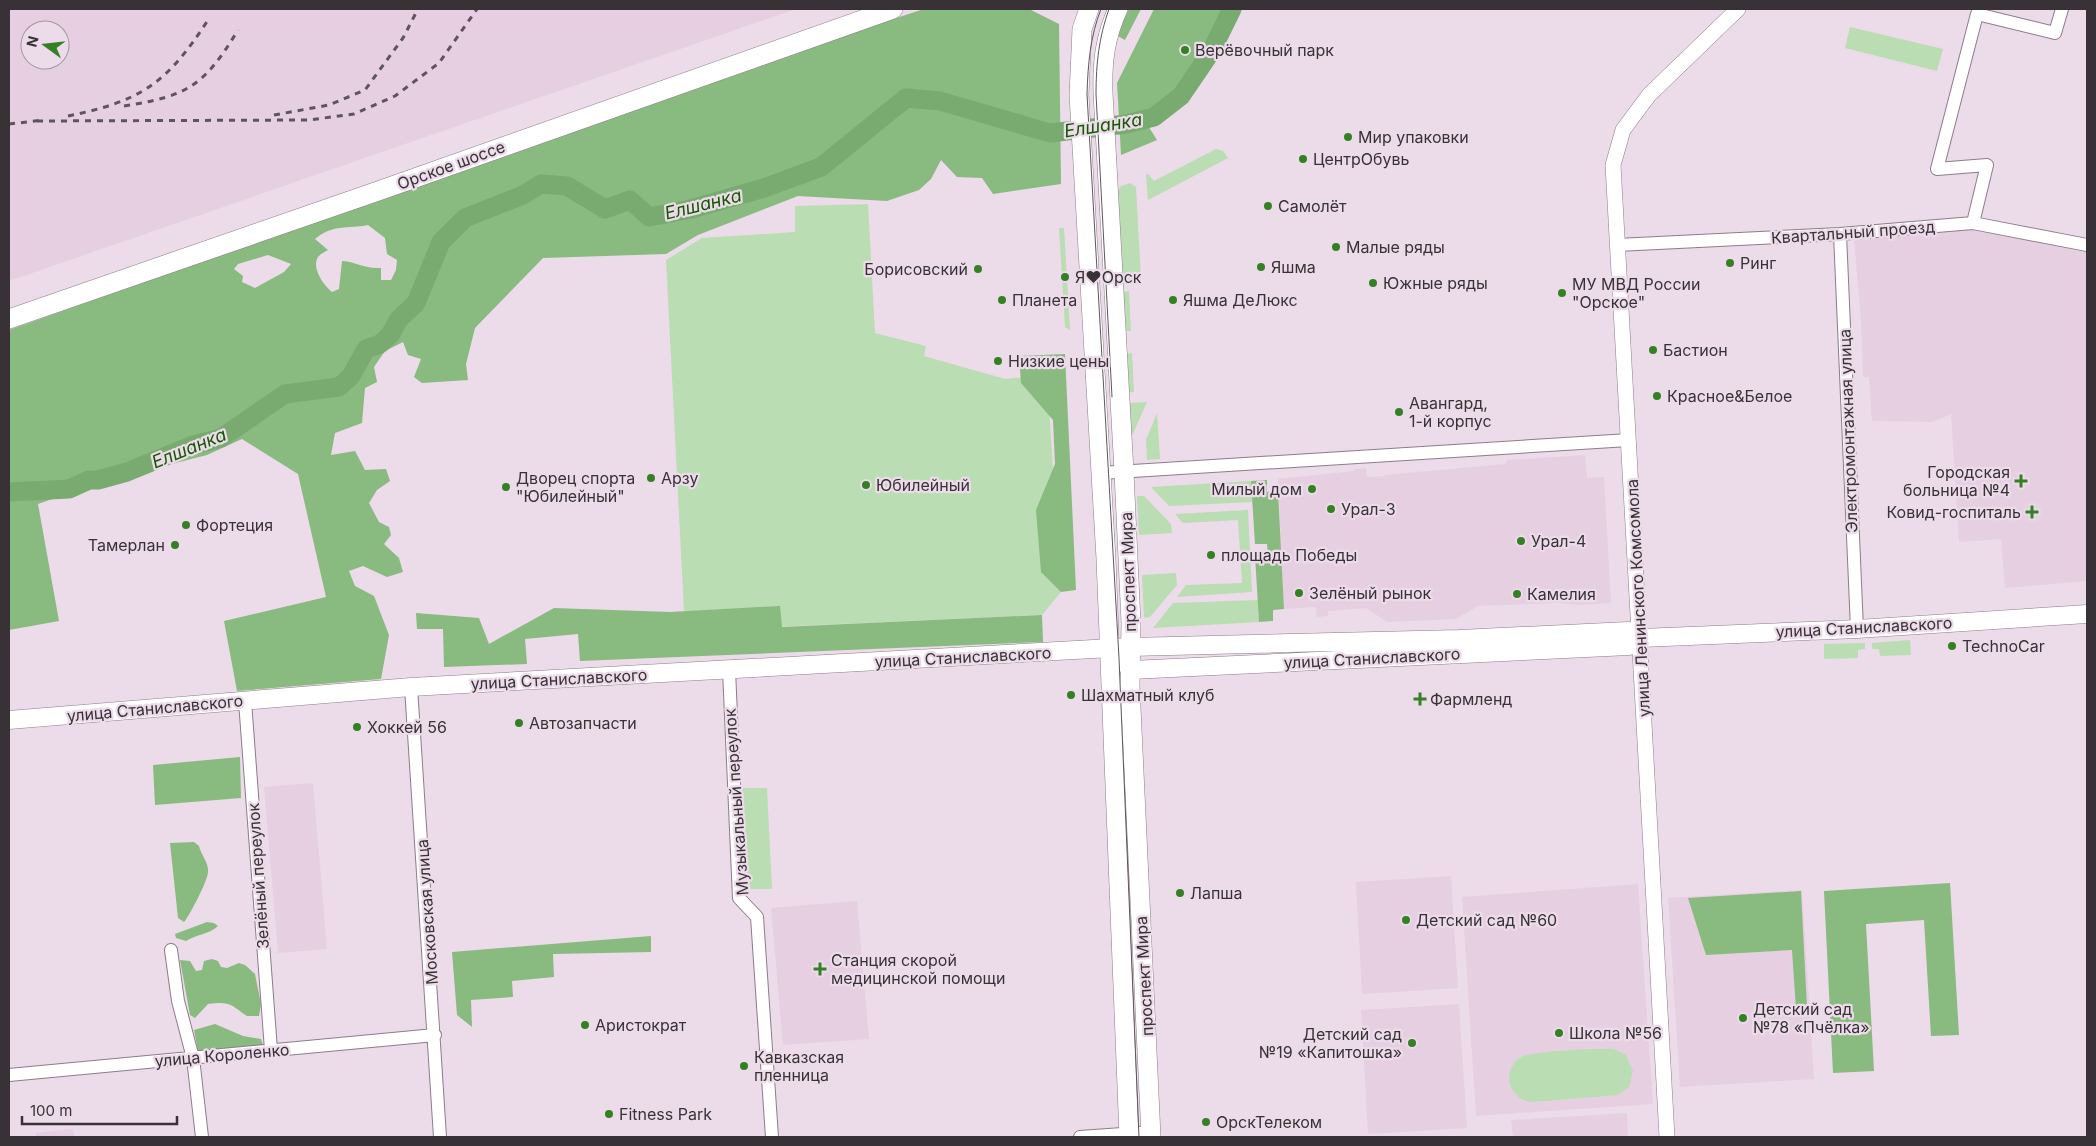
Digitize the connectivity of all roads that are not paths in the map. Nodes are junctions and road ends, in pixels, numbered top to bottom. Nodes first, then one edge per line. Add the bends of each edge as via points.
1 (892, 9) edge
2 (1076, 9) edge
3 (1089, 9) edge
4 (1118, 9) edge
5 (1738, 9) edge
6 (2062, 9) edge
7 (1082, 29) junction
8 (1973, 223) junction
9 (1840, 234) junction
10 (1617, 245) junction
11 (2087, 245) edge
12 (9, 318) edge
13 (1629, 440) junction
14 (1124, 472) junction
15 (1101, 473) junction
16 (2087, 614) edge
17 (1857, 629) junction
18 (1641, 638) junction
19 (1130, 647) junction
20 (1110, 649) junction
21 (729, 670) junction
22 (1131, 670) junction
23 (412, 688) junction
24 (245, 701) junction
25 (9, 720) edge
26 (1114, 800) junction
27 (1136, 800) junction
28 (1138, 836) junction
29 (1116, 837) junction
30 (1142, 940) junction
31 (1120, 941) junction
32 (171, 950) dead end
33 (435, 1034) junction
34 (271, 1050) junction
35 (193, 1058) junction
36 (9, 1075) edge
37 (1149, 1099) junction
38 (1127, 1100) junction
39 (1151, 1134) edge
40 (1129, 1135) edge
41 (202, 1137) edge
42 (440, 1137) edge
43 (772, 1137) edge
44 (1080, 1137) edge
45 (1667, 1137) edge

1 - 12 main road, Орское шоссе
2 - 7 main road
3 - 7 main road, проспект Мира
4 - 14 main road, проспект Мира via 1108,30 1102,60
5 - 10 street, улица Ленинского Комсомола via 1649,95 1623,130 1613,165
6 - 8 street via 2056,33 1977,14 1937,169 1987,165
7 - 15 main road, проспект Мира via 1080,95
8 - 9 street, Квартальный проезд
8 - 11 street, Квартальный проезд
9 - 10 street, Квартальный проезд
9 - 17 street, Электромонтажная улица
10 - 13 street, улица Ленинского Комсомола
13 - 14 street
13 - 18 street, улица Ленинского Комсомола
14 - 15 street
14 - 19 main road, проспект Мира
15 - 20 main road, проспект Мира
16 - 17 main road, улица Станиславского
17 - 18 main road, улица Станиславского
18 - 19 main road, улица Станиславского via 1628,631 1459,639
18 - 22 main road, улица Станиславского via 1629,646
18 - 45 street, улица Ленинского Комсомола
19 - 20 main road, улица Станиславского
19 - 22 main road, проспект Мира
20 - 21 main road, улица Станиславского
20 - 22 main road
20 - 26 main road, проспект Мира
21 - 23 main road, улица Станиславского
21 - 43 street, Музыкальный переулок via 739,898 757,917
22 - 27 main road, проспект Мира
23 - 24 main road, улица Станиславского
23 - 33 street, Московская улица
24 - 25 main road, улица Станиславского
24 - 34 street, Зелёный переулок
26 - 27 street
26 - 29 main road, проспект Мира
27 - 28 main road, проспект Мира
28 - 29 street
28 - 30 main road, проспект Мира
29 - 31 main road, проспект Мира
30 - 31 street
30 - 37 main road, проспект Мира
31 - 38 main road, проспект Мира
32 - 35 street via 178,1001
33 - 34 street, улица Короленко
33 - 42 street, Московская улица
34 - 35 street, улица Короленко
35 - 36 street, улица Короленко
35 - 41 street
37 - 38 street
37 - 39 main road, проспект Мира
38 - 40 main road, проспект Мира
39 - 40 street
40 - 44 street

